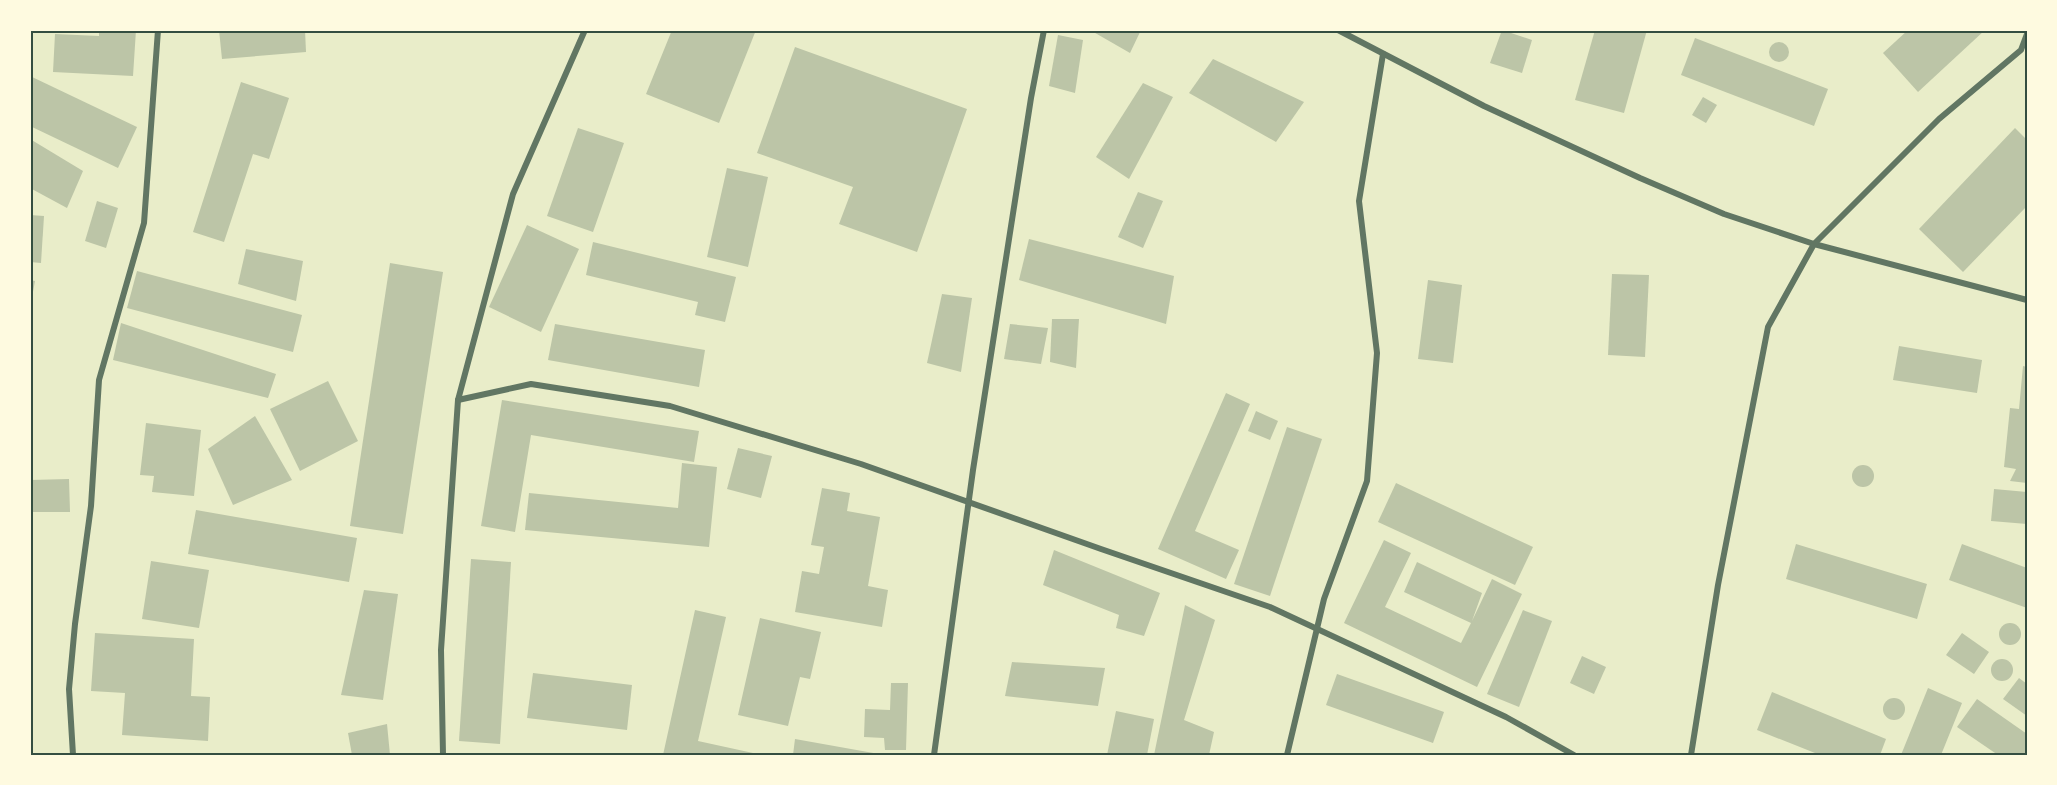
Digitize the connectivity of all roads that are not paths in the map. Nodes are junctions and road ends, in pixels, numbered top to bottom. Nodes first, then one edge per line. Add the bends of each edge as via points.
1 (158, 30) edge
2 (585, 30) edge
3 (1044, 30) edge
4 (1338, 30) edge
5 (2027, 34) edge
6 (1383, 54) junction
7 (1814, 244) junction
8 (2027, 300) edge
9 (458, 400) junction
10 (969, 502) junction
11 (1317, 628) junction
12 (73, 755) edge
13 (443, 755) edge
14 (934, 755) edge
15 (1287, 755) edge
16 (1574, 755) edge
17 (1691, 755) edge

1 - 12 street via 144,223 99,380 91,506 69,689
2 - 9 street via 513,194
3 - 10 street
4 - 6 street
5 - 7 street via 2020,50 1939,119
6 - 7 street via 1640,178 1724,214
6 - 11 street via 1359,201 1377,353 1367,481
7 - 8 street
7 - 17 street via 1768,327 1718,585
9 - 10 street via 531,384 670,406 861,464
9 - 13 street via 441,650
10 - 11 street via 1270,607
10 - 14 street
11 - 15 street
11 - 16 street via 1506,717

